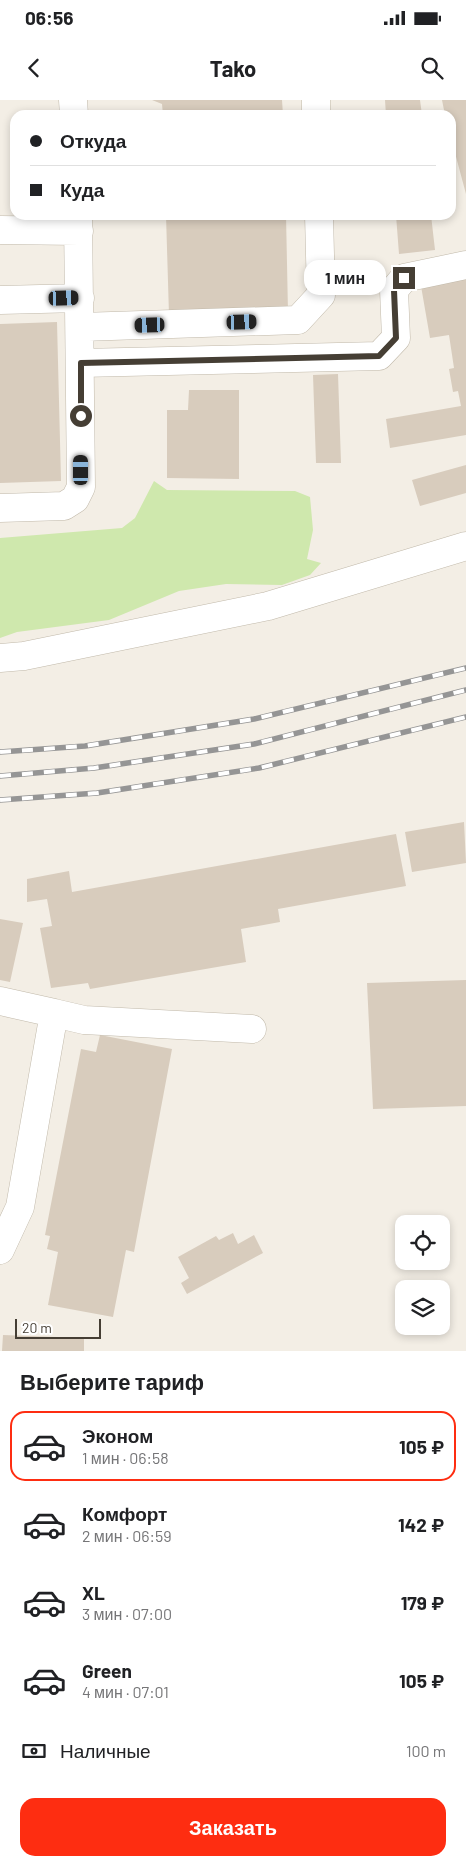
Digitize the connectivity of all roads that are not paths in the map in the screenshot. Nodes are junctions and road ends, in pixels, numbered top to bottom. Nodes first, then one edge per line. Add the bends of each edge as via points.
1 (319, 220) edge
2 (79, 223) edge
3 (0, 230) edge
4 (466, 266) edge
5 (80, 298) junction
6 (0, 300) edge
7 (81, 328) junction
8 (81, 363) junction
9 (0, 508) edge
10 (466, 546) edge
11 (0, 658) edge
12 (0, 1001) edge
13 (54, 1013) junction
14 (252, 1029) dead end
15 (0, 1250) edge

1 - 7 lane via 321,295 298,320
2 - 3 lane
2 - 5 lane
4 - 8 lane via 404,278 394,290 396,338 379,356
5 - 6 lane
5 - 7 lane
7 - 8 lane
8 - 9 lane via 81,487 75,499 64,506
10 - 11 lane via 268,606 34,654
12 - 13 lane
13 - 14 lane via 84,1020
13 - 15 lane via 20,1207

